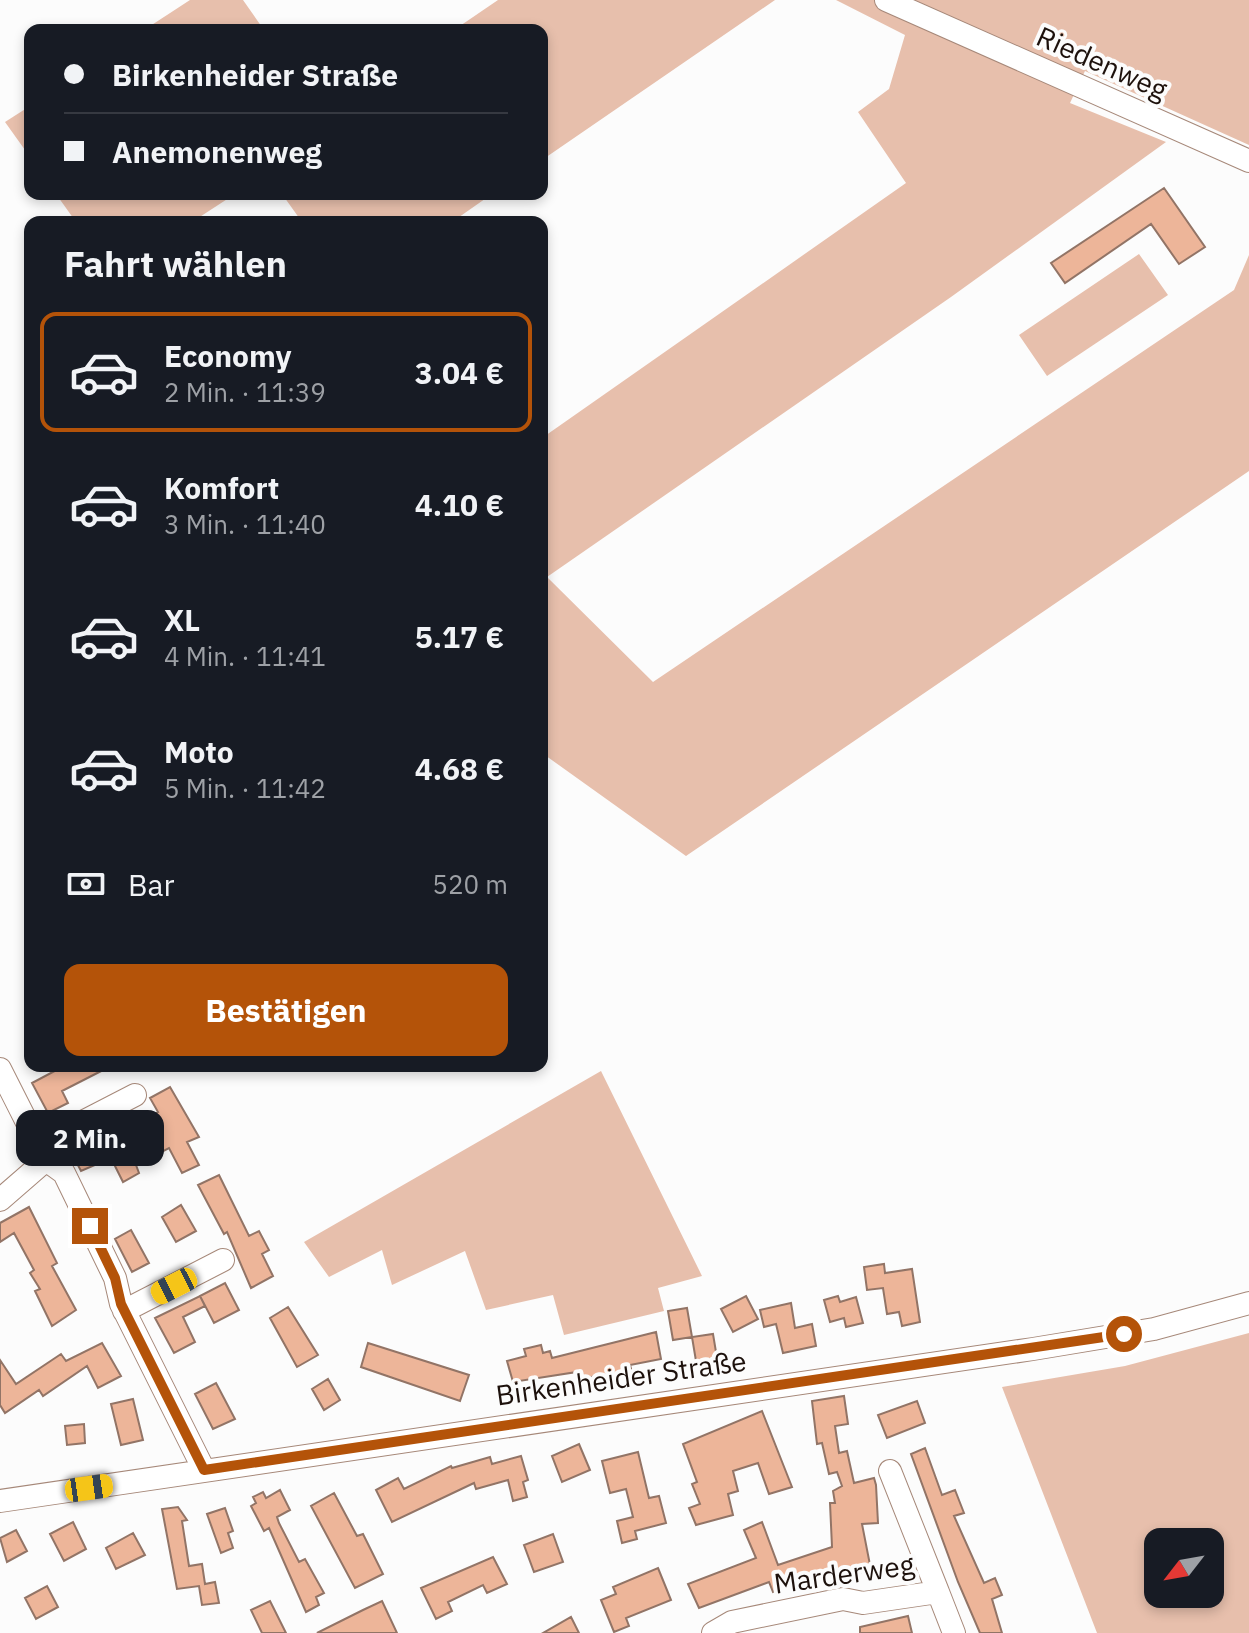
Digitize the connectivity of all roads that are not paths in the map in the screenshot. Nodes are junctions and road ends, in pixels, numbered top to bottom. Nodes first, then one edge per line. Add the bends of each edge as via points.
1 (886, 0) edge
2 (1249, 161) edge
3 (0, 1069) edge
4 (135, 1095) dead end
5 (42, 1153) junction
6 (0, 1200) edge
7 (223, 1260) dead end
8 (1249, 1303) edge
9 (124, 1311) junction
10 (204, 1470) junction
11 (890, 1471) dead end
12 (0, 1501) edge
13 (938, 1592) junction
14 (713, 1633) edge
15 (954, 1633) edge

1 - 2 street, Riedenweg
3 - 5 street
4 - 5 street
5 - 6 street
5 - 9 street via 64,1173 115,1278
7 - 9 street
8 - 10 street, Birkenheider Straße via 1154,1329 1020,1351
9 - 10 street
10 - 12 street, Birkenheider Straße
11 - 13 street, Marderweg
13 - 14 street, Marderweg via 863,1603 843,1599 732,1622
13 - 15 street, Marderweg

